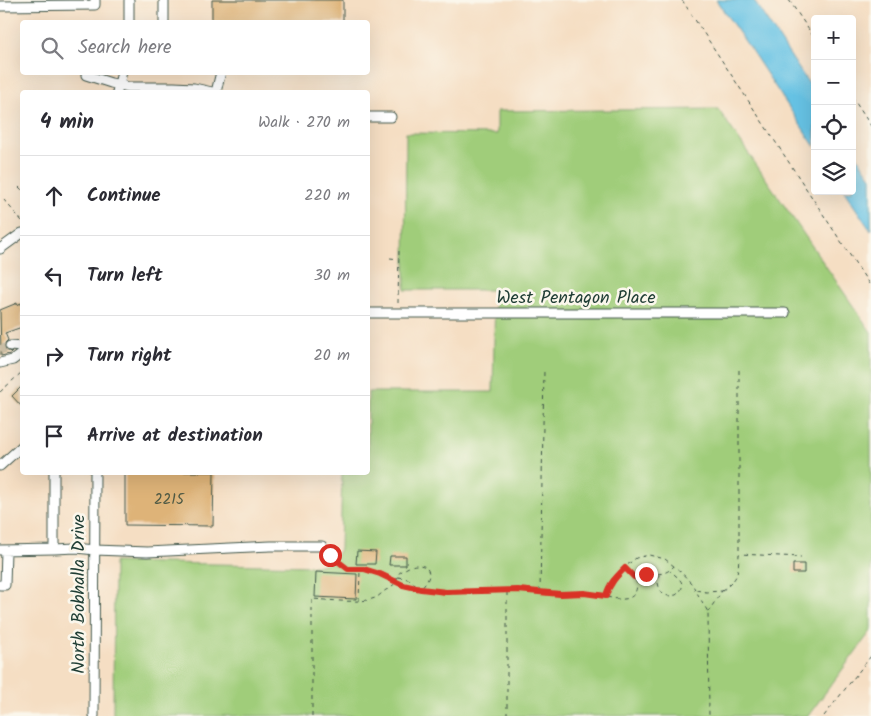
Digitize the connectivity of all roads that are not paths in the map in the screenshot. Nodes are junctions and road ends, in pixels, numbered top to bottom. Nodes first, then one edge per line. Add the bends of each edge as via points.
1 (94, 0) edge
2 (129, 0) edge
3 (164, 0) edge
4 (0, 6) edge
5 (129, 20) edge
6 (164, 20) edge
7 (86, 75) dead end
8 (121, 75) edge
9 (220, 75) edge
10 (118, 89) edge
11 (190, 90) edge
12 (216, 90) edge
13 (370, 117) edge
14 (391, 117) dead end
15 (20, 234) edge
16 (0, 249) edge
17 (370, 313) edge
18 (785, 313) dead end
19 (10, 346) tunnel mouth
20 (20, 347) edge
21 (20, 355) edge
22 (0, 363) edge
23 (20, 448) edge
24 (0, 466) edge
25 (54, 475) edge
26 (95, 475) edge
27 (322, 546) road end
28 (54, 549) junction
29 (3, 550) edge
30 (95, 550) junction
31 (0, 585) edge
32 (94, 716) edge

1 - 4 street via 94,6
2 - 5 street
3 - 6 street
7 - 10 street
8 - 10 street
9 - 12 street
10 - 11 street
13 - 14 street
15 - 16 street
17 - 18 street, West Pentagon Place
19 - 20 street
21 - 22 street
23 - 24 street
25 - 28 street
26 - 30 street, North Bobhalla Drive
27 - 30 street via 147,552
28 - 29 street
28 - 30 street
29 - 31 street via 5,585
30 - 32 street, North Bobhalla Drive

